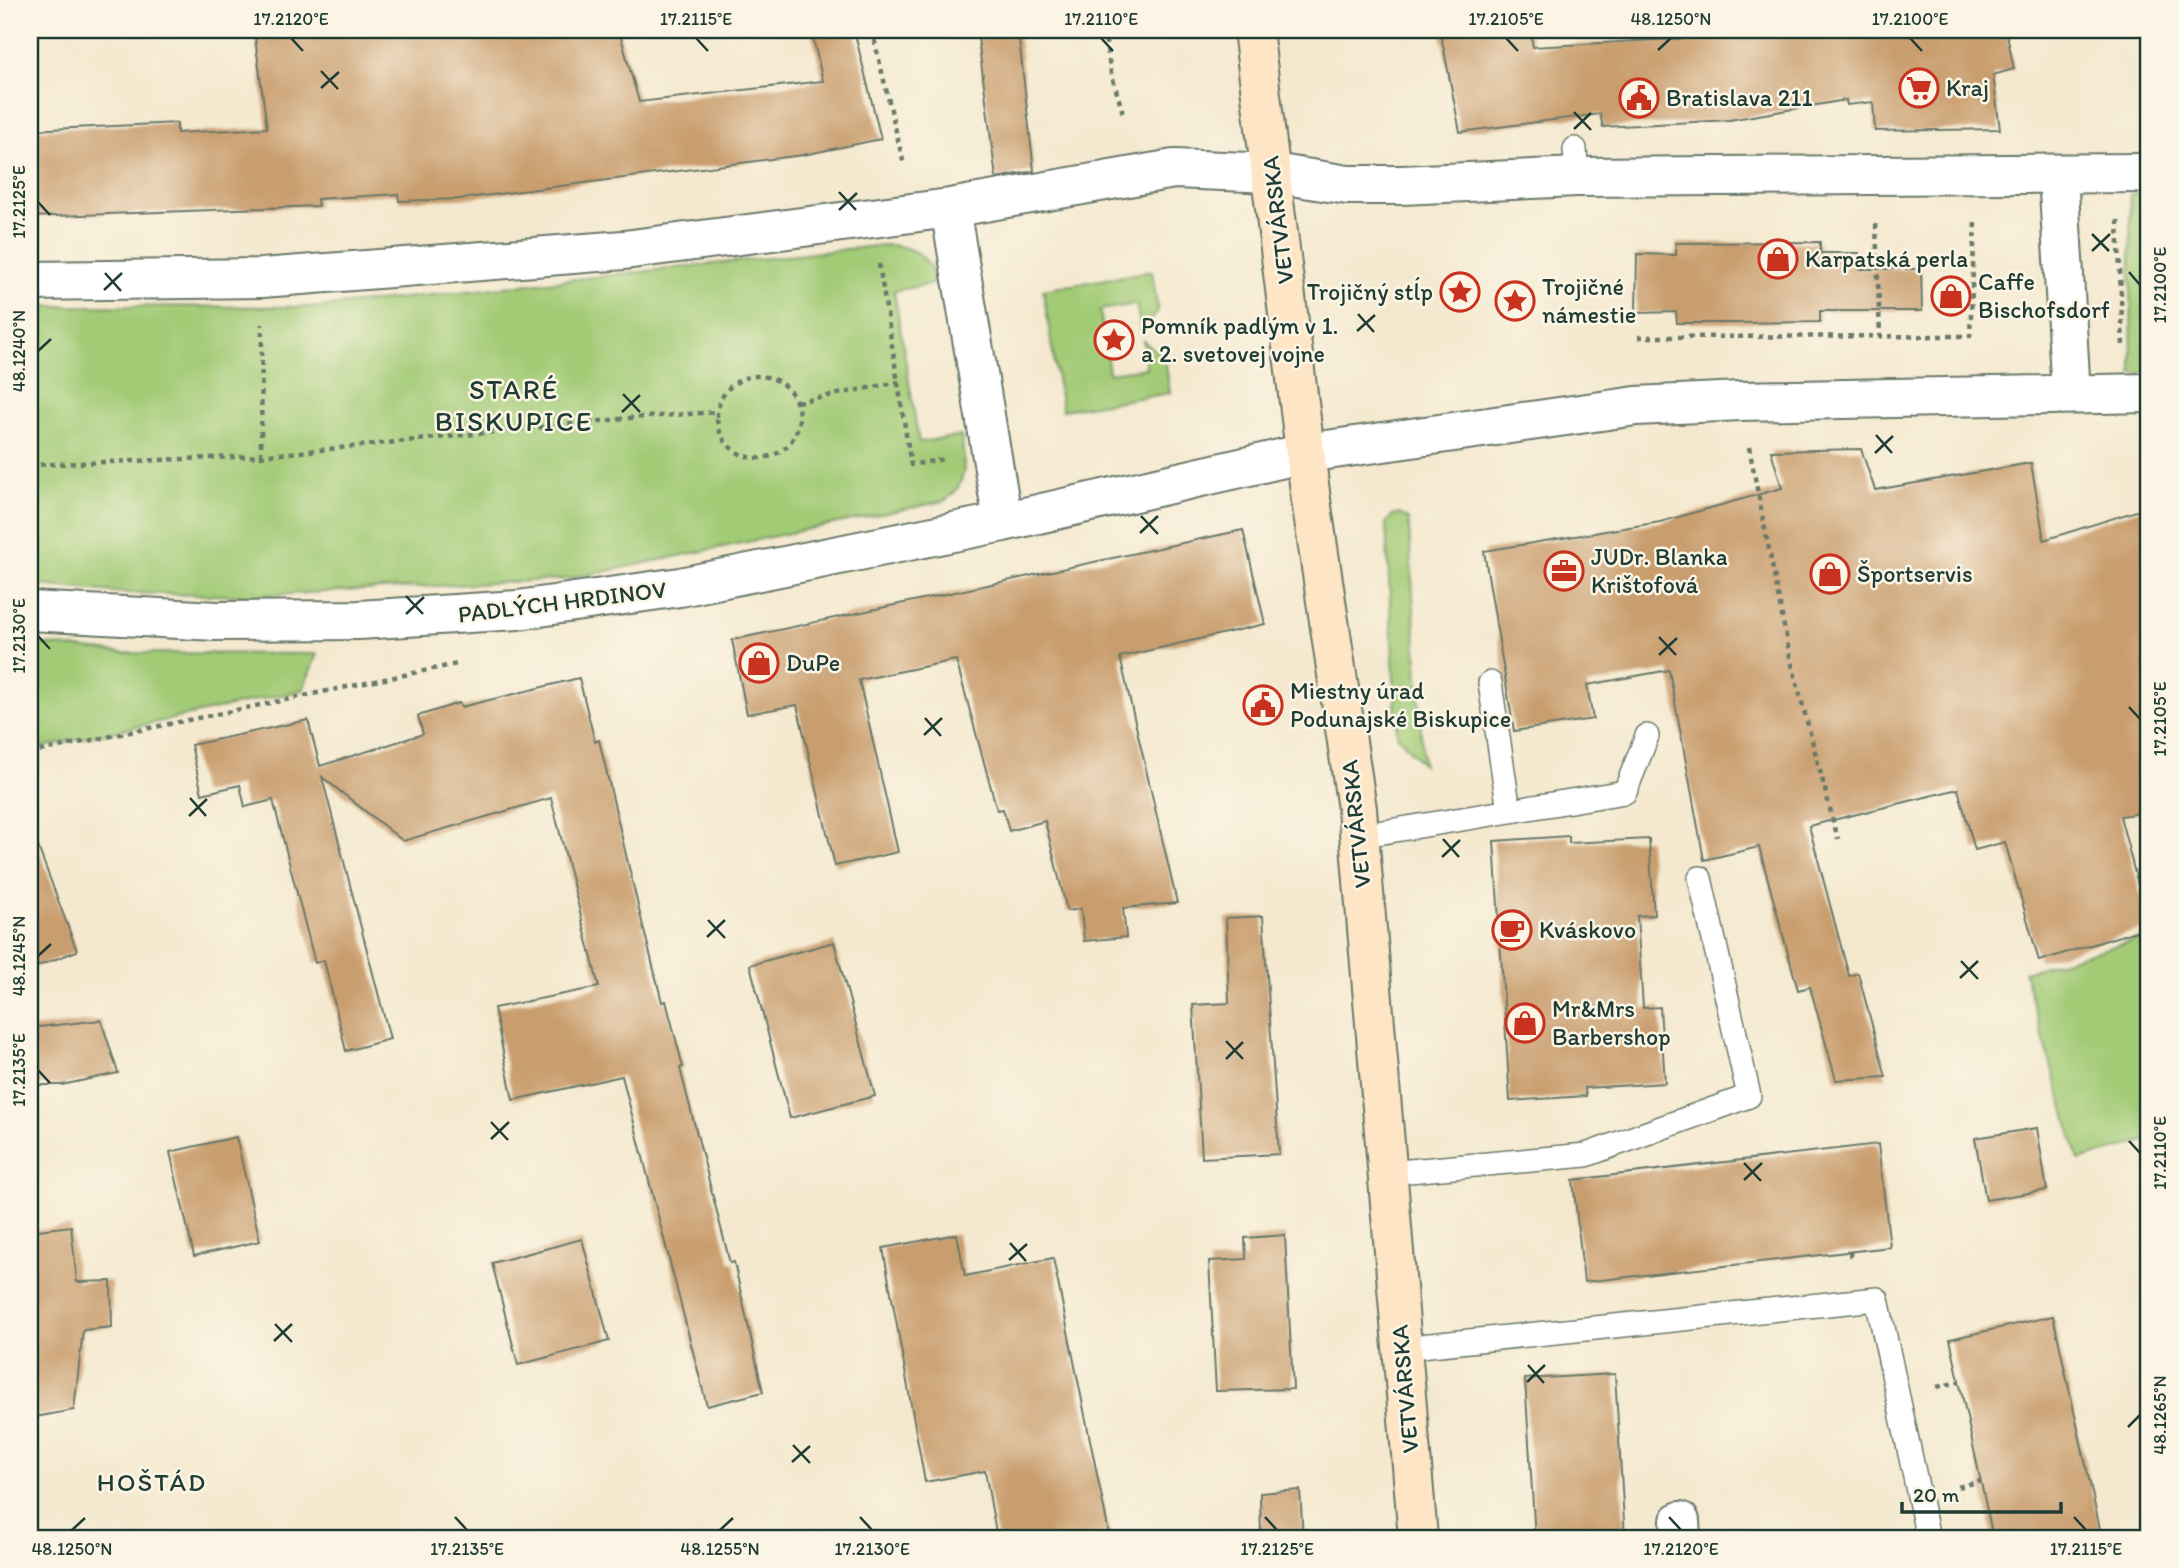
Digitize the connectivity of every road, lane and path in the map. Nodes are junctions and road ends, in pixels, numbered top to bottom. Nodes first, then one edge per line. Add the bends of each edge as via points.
1 (872, 30) edge
2 (1104, 30) edge
3 (1253, 30) edge
4 (1123, 113) dead end
5 (905, 169) dead end
6 (1273, 173) junction
7 (2133, 173) edge
8 (2058, 174) junction
9 (950, 208) junction
10 (1975, 222) dead end
11 (1876, 224) dead end
12 (878, 256) dead end
13 (262, 278) junction
14 (30, 281) edge
15 (1639, 337) dead end
16 (1880, 337) junction
17 (899, 382) junction
18 (2137, 393) edge
19 (2071, 394) junction
20 (1741, 401) junction
21 (797, 402) junction
22 (718, 412) junction
23 (991, 451) junction
24 (1306, 453) junction
25 (261, 456) junction
26 (30, 465) edge
27 (1003, 522) junction
28 (30, 611) edge
29 (465, 663) dead end
30 (1490, 683) dead end
31 (1647, 736) dead end
32 (30, 752) edge
33 (1509, 811) junction
34 (1359, 836) junction
35 (1838, 839) dead end
36 (1700, 878) dead end
37 (1387, 1172) junction
38 (1401, 1348) junction
39 (1418, 1538) edge
40 (1928, 1538) edge

1 - 5 path
2 - 4 path
3 - 6 street, VETVÁRSKA
6 - 8 street via 1348,185 1576,163
6 - 9 street via 1174,169
6 - 24 street, VETVÁRSKA
7 - 8 street
7 - 18 path
8 - 19 street
9 - 13 street via 624,250
9 - 23 street
10 - 16 path via 1970,336
11 - 16 path
12 - 17 path
13 - 14 street
13 - 25 path
15 - 16 path
17 - 21 path
17 - 23 path via 911,465
18 - 19 street
19 - 20 street
20 - 24 street via 1636,406
20 - 35 path via 1790,657
21 - 22 path via 787,387 772,378 753,376 736,382 723,395
21 - 22 path via 800,421 794,438 781,451 764,458 745,456 729,446 720,431
22 - 25 path
23 - 27 street
24 - 27 street
24 - 34 street, VETVÁRSKA
25 - 26 path
27 - 28 street, PADLÝCH HRDINOV via 680,587 518,610 359,620 229,621
29 - 32 path
30 - 33 lane
31 - 33 lane via 1625,792
33 - 34 lane
34 - 37 street, VETVÁRSKA
36 - 37 lane via 1749,1096 1586,1155
37 - 38 street, VETVÁRSKA
38 - 39 street, VETVÁRSKA
38 - 40 lane via 1877,1298

